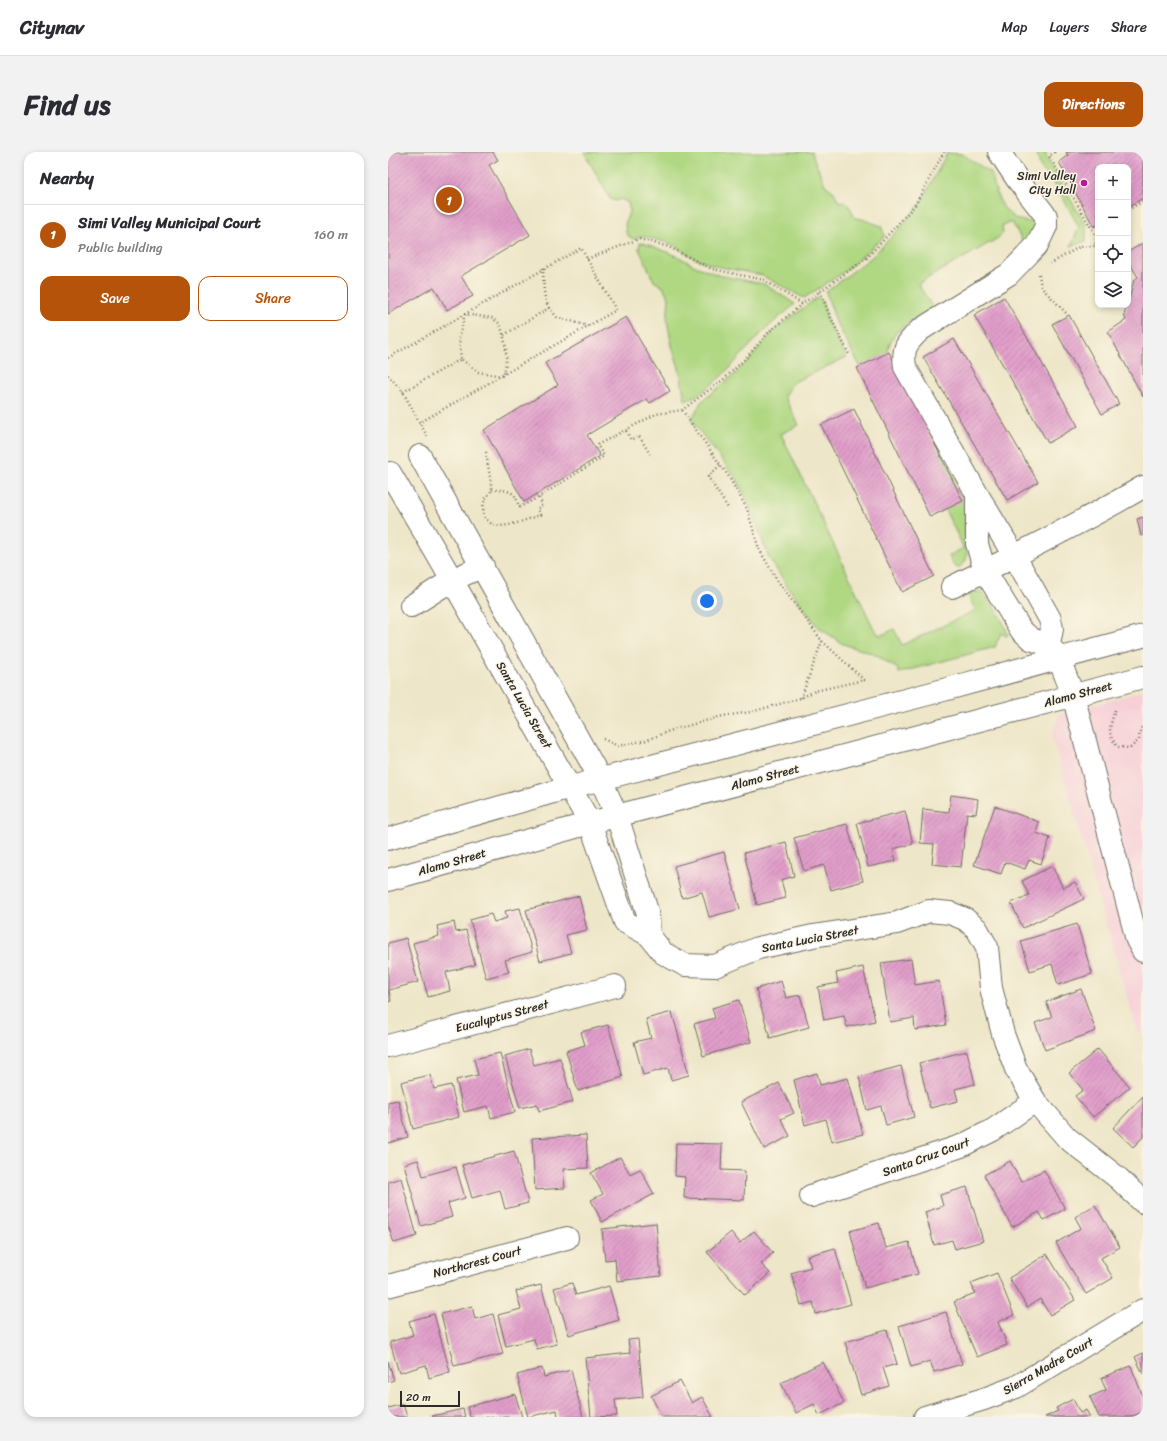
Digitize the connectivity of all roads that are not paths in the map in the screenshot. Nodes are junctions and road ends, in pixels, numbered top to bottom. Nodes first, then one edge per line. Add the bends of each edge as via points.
1 (1000, 152) edge
2 (420, 456) dead end
3 (390, 473) dead end
4 (1143, 487) edge
5 (977, 494) junction
6 (1015, 557) junction
7 (483, 566) junction
8 (985, 571) junction
9 (452, 580) junction
10 (952, 587) dead end
11 (411, 606) dead end
12 (1143, 636) edge
13 (1054, 652) junction
14 (1143, 676) edge
15 (1073, 695) junction
16 (601, 780) junction
17 (571, 787) junction
18 (617, 816) junction
19 (590, 823) junction
20 (388, 839) edge
21 (388, 880) edge
22 (649, 935) junction
23 (1143, 951) edge
24 (615, 986) dead end
25 (388, 1046) edge
26 (1035, 1101) junction
27 (811, 1196) dead end
28 (1143, 1202) edge
29 (567, 1238) dead end
30 (388, 1286) edge
31 (1143, 1310) edge
32 (925, 1417) edge

1 - 5 street via 1046,216 1046,226 1037,245 1009,274 920,330 908,342 903,356 905,367
2 - 7 street
3 - 9 street, Santa Lucia Street
4 - 6 street
5 - 6 street
5 - 8 street via 977,544
6 - 8 street
6 - 13 street via 1050,619
7 - 9 street
7 - 16 street
8 - 10 street
8 - 13 street via 1021,630 1031,640
9 - 11 street
9 - 17 street, Santa Lucia Street
12 - 13 street
13 - 15 street
13 - 16 street
14 - 15 street, Alamo Street
15 - 18 street, Alamo Street
15 - 23 street via 1137,940
16 - 17 street
16 - 18 street
17 - 19 street, Santa Lucia Street
17 - 20 street
18 - 19 street, Alamo Street
18 - 22 street via 648,914
19 - 21 street, Alamo Street
19 - 22 street, Santa Lucia Street via 625,922
22 - 26 street, Santa Lucia Street via 664,953 685,966 715,966 758,948 813,936 897,923 929,911 950,913 965,919 977,929 987,947 991,988 1003,1034 1016,1068
24 - 25 street, Eucalyptus Street
26 - 27 street, Santa Cruz Court via 993,1130 961,1146
26 - 28 street via 1067,1138 1118,1178
29 - 30 street, Northcrest Court
31 - 32 street, Sierra Madre Court via 1016,1387

